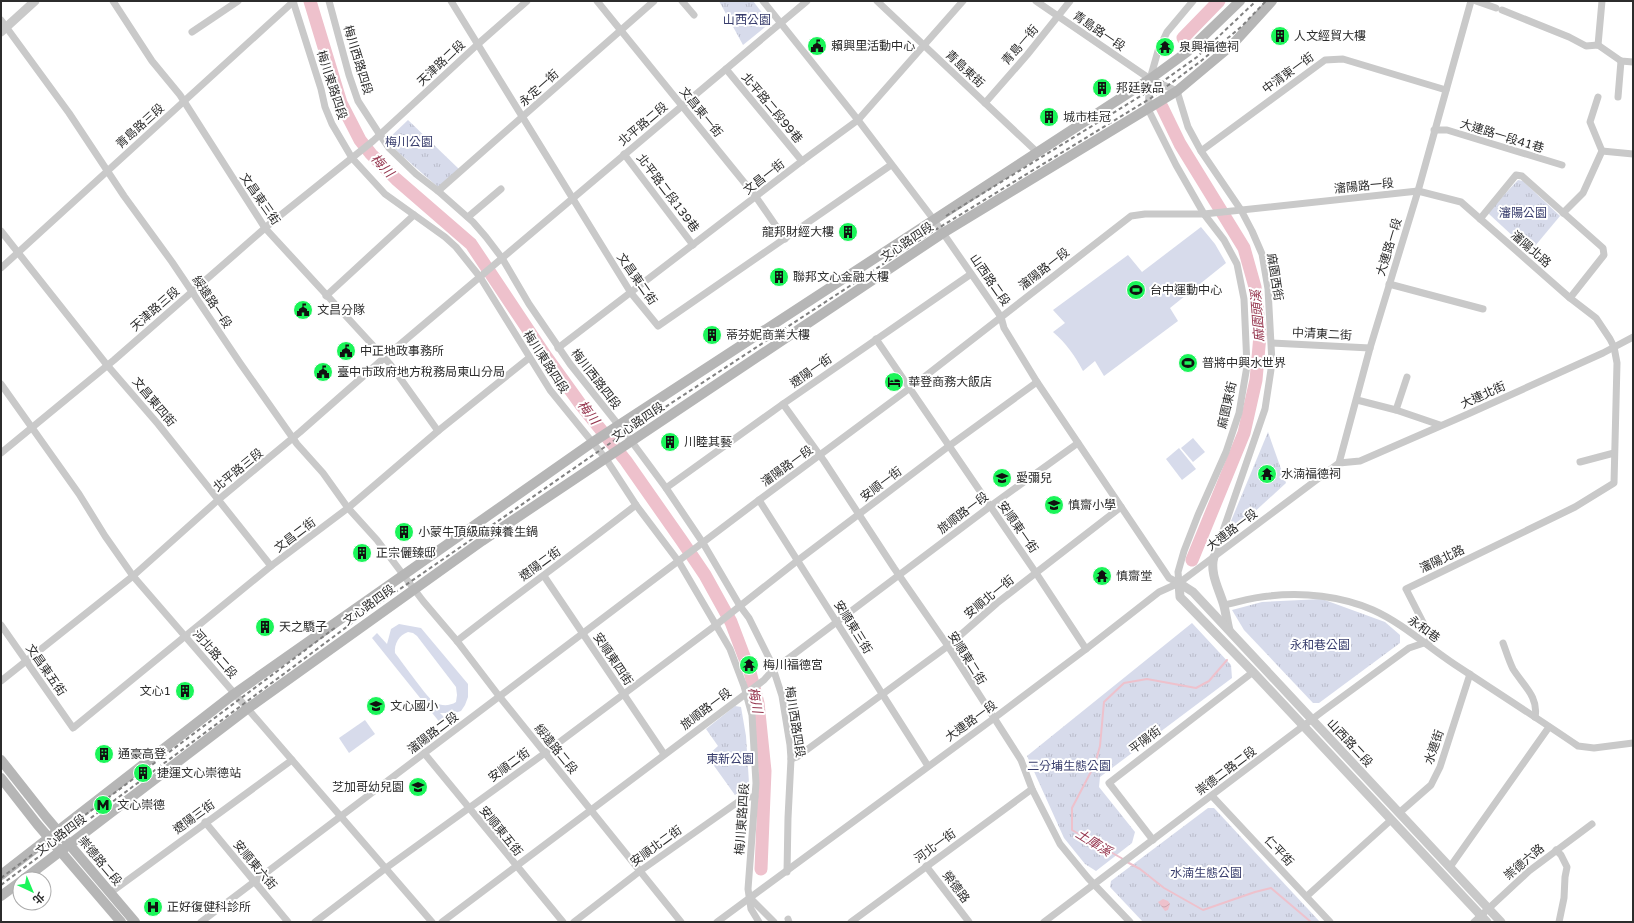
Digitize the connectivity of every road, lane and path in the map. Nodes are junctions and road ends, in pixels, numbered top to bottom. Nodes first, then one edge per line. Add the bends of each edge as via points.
1 (35, 1) edge
2 (113, 1) edge
3 (238, 1) edge
4 (293, 1) edge
5 (329, 1) edge
6 (451, 1) edge
7 (527, 1) edge
8 (597, 1) edge
9 (654, 1) edge
10 (682, 1) edge
11 (763, 1) edge
12 (807, 1) edge
13 (877, 1) edge
14 (963, 1) edge
15 (1036, 1) edge
16 (1070, 1) edge
17 (1193, 1) edge
18 (1240, 1) edge
19 (1272, 1) edge
20 (1471, 1) edge
21 (1476, 1) edge
22 (1602, 1) edge
23 (694, 15) dead end
24 (1059, 16) junction
25 (781, 24) junction
26 (3, 27) edge
27 (621, 30) junction
28 (192, 32) dead end
29 (478, 44) junction
30 (923, 45) junction
31 (1598, 45) junction
32 (1621, 61) junction
33 (1633, 62) edge
34 (726, 69) junction
35 (1150, 79) junction
36 (1446, 90) junction
37 (1177, 92) junction
38 (1598, 97) dead end
39 (1618, 97) dead end
40 (183, 101) junction
41 (984, 103) junction
42 (682, 106) junction
43 (1148, 109) junction
44 (522, 118) junction
45 (858, 120) junction
46 (1434, 130) junction
47 (380, 135) junction
48 (361, 151) joint
49 (1201, 151) junction
50 (1602, 151) junction
51 (1038, 153) junction
52 (624, 154) junction
53 (1633, 154) edge
54 (352, 158) junction
55 (802, 161) junction
56 (891, 165) junction
57 (1562, 165) dead end
58 (106, 170) junction
59 (500, 189) dead end
60 (438, 191) junction
61 (1418, 191) junction
62 (756, 197) junction
63 (572, 198) junction
64 (1241, 210) junction
65 (1563, 213) junction
66 (1204, 214) junction
67 (414, 215) junction
68 (468, 217) junction
69 (934, 220) junction
70 (1480, 220) junction
71 (264, 228) junction
72 (1, 231) edge
73 (943, 233) junction
74 (785, 239) junction
75 (694, 245) junction
76 (18, 252) junction
77 (502, 258) junction
78 (1, 268) edge
79 (483, 274) junction
80 (971, 274) junction
81 (1389, 284) junction
82 (192, 292) junction
83 (631, 293) junction
84 (326, 296) junction
85 (1570, 298) junction
86 (1483, 309) dead end
87 (1001, 317) junction
88 (1633, 337) edge
89 (876, 339) junction
90 (1272, 343) junction
91 (1614, 347) junction
92 (558, 348) junction
93 (1370, 348) junction
94 (384, 358) junction
95 (529, 358) junction
96 (107, 365) junction
97 (1407, 377) dead end
98 (1038, 382) junction
99 (1, 384) edge
100 (910, 388) junction
101 (1356, 400) junction
102 (783, 404) junction
103 (1396, 410) junction
104 (618, 425) junction
105 (1440, 425) junction
106 (32, 427) junction
107 (438, 431) junction
108 (293, 438) junction
109 (593, 442) junction
110 (632, 442) junction
111 (1078, 442) junction
112 (948, 446) junction
113 (1, 453) edge
114 (1614, 453) junction
115 (820, 455) junction
116 (606, 459) junction
117 (1580, 462) dead end
118 (1339, 463) junction
119 (666, 488) junction
120 (218, 500) junction
121 (759, 500) junction
122 (636, 505) junction
123 (990, 507) junction
124 (1121, 507) junction
125 (348, 508) junction
126 (859, 514) junction
127 (703, 543) junction
128 (1214, 557) junction
129 (797, 561) junction
130 (679, 562) junction
131 (272, 566) junction
132 (1036, 573) junction
133 (403, 574) junction
134 (133, 576) junction
135 (544, 576) junction
136 (899, 576) junction
137 (1179, 583) junction
138 (414, 589) junction
139 (1224, 605) junction
140 (740, 606) junction
141 (838, 623) junction
142 (1, 624) edge
143 (716, 625) junction
144 (1229, 630) junction
145 (583, 633) junction
146 (185, 636) junction
147 (457, 641) junction
148 (1424, 643) junction
149 (1503, 643) dead end
150 (948, 646) junction
151 (1086, 649) junction
152 (27, 661) junction
153 (773, 670) junction
154 (1253, 672) junction
155 (1470, 674) junction
156 (1, 681) edge
157 (749, 691) junction
158 (234, 694) junction
159 (624, 694) junction
160 (881, 695) junction
161 (499, 696) junction
162 (247, 709) junction
163 (1535, 717) junction
164 (993, 719) junction
165 (1312, 719) junction
166 (1303, 726) junction
167 (1549, 727) junction
168 (72, 728) joint
169 (1633, 743) edge
170 (424, 753) junction
171 (545, 753) junction
172 (664, 754) junction
173 (791, 759) junction
174 (1, 760) edge
175 (292, 760) junction
176 (928, 766) junction
177 (1, 778) edge
178 (1032, 789) junction
179 (1212, 796) junction
180 (755, 797) junction
181 (468, 808) junction
182 (591, 809) junction
183 (1399, 813) junction
184 (340, 816) junction
185 (1391, 820) junction
186 (205, 822) junction
187 (1592, 824) dead end
188 (58, 830) junction
189 (49, 837) junction
190 (1153, 840) junction
191 (70, 845) junction
192 (1556, 850) junction
193 (60, 851) junction
194 (516, 866) junction
195 (926, 866) junction
196 (1450, 867) junction
197 (386, 868) junction
198 (34, 871) edge
199 (640, 871) junction
200 (787, 872) junction
201 (1, 874) edge
202 (254, 882) junction
203 (1094, 884) junction
204 (12, 888) edge
205 (110, 893) junction
206 (1, 896) edge
207 (1307, 896) junction
208 (750, 898) junction
209 (1488, 908) junction
210 (1481, 920) edge
211 (121, 922) edge
212 (135, 922) edge
213 (201, 922) edge
214 (288, 922) edge
215 (315, 922) edge
216 (432, 922) edge
217 (442, 922) edge
218 (563, 922) edge
219 (574, 922) edge
220 (681, 922) edge
221 (717, 922) edge
222 (759, 922) edge
223 (774, 922) edge
224 (851, 922) edge
225 (969, 922) edge
226 (1044, 922) edge
227 (1130, 922) edge
228 (1330, 922) edge
229 (1500, 922) edge
230 (1559, 922) edge

1 - 26 street
2 - 40 street, 文昌東三街 via 152,61
3 - 28 street
4 - 40 street, 青島路三段
4 - 54 street, 梅川東路四段 via 325,107
5 - 47 street, 梅川西路四段 via 358,101
6 - 29 street, 文昌東二街
7 - 29 street, 天津路二段
8 - 27 street, 文昌東一街
9 - 27 street, 永定一街
10 - 23 street
11 - 25 street, 山西路二段
12 - 25 street, 北平路二段
13 - 30 street, 青島東街
14 - 30 street, 文昌一街
15 - 24 street, 青島路一段
16 - 24 street, 青島一街
17 - 35 street via 1168,32 1158,51
18 - 35 main road, 文心路四段 via 1187,52
19 - 37 main road, 文心路四段 via 1232,45
20 - 36 street, 大連路一段
21 - 31 street via 1586,46
22 - 31 street
24 - 35 street, 青島路一段
24 - 41 street, 青島一街
25 - 34 street, 北平路二段
25 - 45 street, 山西路二段
26 - 58 street, 綏遠路一段 via 69,113
27 - 42 street, 文昌東一街
27 - 44 street, 永定一街
29 - 44 street, 文昌東二街
29 - 47 street, 天津路二段
30 - 41 street, 青島東街
30 - 45 street, 文昌一街
31 - 32 street
32 - 33 street
32 - 39 street
34 - 42 street, 北平路二段
34 - 55 street, 北平路二段99巷
35 - 37 street
35 - 43 street
35 - 51 main road, 文心路四段
36 - 46 street, 大連路一段
36 - 49 street, 中清東一街 via 1343,59 1325,60
37 - 43 main road, 文心路四段
37 - 49 street, 麻園西街 via 1188,127
38 - 50 street via 1590,122
40 - 58 street, 青島路三段
40 - 71 street, 文昌東三街
41 - 51 street, 青島東街
42 - 52 street, 北平路二段
42 - 62 street, 文昌東一街
43 - 66 street, 麻園東街
43 - 73 main road, 文心路四段
44 - 60 street, 永定一街
44 - 63 street, 文昌東二街
45 - 55 street, 文昌一街
45 - 56 street, 山西路二段
46 - 57 street, 大連路一段41巷 via 1447,130
46 - 61 street, 大連路一段
47 - 48 street, 天津路二段
47 - 60 street, 梅川西路四段 via 389,148
48 - 54 street, 天津路三段
49 - 64 street, 麻園西街
50 - 53 street
50 - 65 street via 1583,193
51 - 69 main road, 文心路四段
52 - 63 street, 北平路二段
52 - 75 street, 北平路二段139巷
54 - 67 street, 梅川東路四段 via 385,194
54 - 71 street, 天津路三段
55 - 62 street, 文昌一街
56 - 69 street, 山西路二段
56 - 74 street, 文昌東二街
58 - 76 street, 青島路三段
58 - 82 street, 綏遠路一段
59 - 68 street
60 - 68 street, 梅川西路四段
61 - 64 street, 瀋陽路一段
61 - 70 street, 瀋陽北路 via 1461,202
61 - 81 street, 大連路一段
62 - 74 street, 文昌東一街
62 - 75 street, 文昌一街
63 - 77 street, 北平路二段
63 - 83 street, 文昌東二街
64 - 66 street, 瀋陽路一段
64 - 90 street, 麻園西街 via 1262,254 1268,289
65 - 70 street via 1522,176 1516,175
65 - 85 street via 1603,248 1604,255
66 - 87 street, 瀋陽路一段 via 1131,216
66 - 137 street, 麻園東街 via 1224,240 1237,264 1244,299 1247,366 1239,413 1226,452 1184,551 1178,572
67 - 79 street, 梅川東路四段 via 445,236
67 - 84 street
68 - 77 street, 梅川西路四段
69 - 73 street, 山西路二段
69 - 104 main road, 文心路四段
70 - 85 street, 瀋陽北路
71 - 82 street, 天津路三段
71 - 84 street, 文昌東三街
72 - 76 street, 文昌東四街
73 - 80 street, 山西路二段
73 - 110 main road, 文心路四段
74 - 83 street, 文昌東二街 via 658,326
75 - 83 street, 文昌一街
76 - 78 street, 青島路三段
76 - 96 street, 文昌東四街
77 - 79 street, 北平路二段
77 - 92 street, 梅川西路四段
79 - 94 street, 北平路三段
79 - 95 street, 梅川東路四段
80 - 87 street, 山西路二段
80 - 89 street, 遼陽一街
81 - 86 street
81 - 93 street, 大連路一段
82 - 96 street, 天津路三段
82 - 108 street, 綏遠路一段
83 - 92 street, 文昌一街
84 - 94 street, 文昌東三街
85 - 91 street, 瀋陽北路 via 1596,318
87 - 98 street, 山西路二段 via 1004,328
87 - 100 street, 瀋陽路一段
88 - 91 street, 大連北街
89 - 100 street, 安順東一街
89 - 102 street, 遼陽一街
90 - 93 street, 中清東二街
90 - 128 street, 麻園西街 via 1272,363 1265,409
91 - 105 street, 大連北街
91 - 114 street via 1617,363
92 - 104 street, 梅川西路四段
93 - 101 street, 大連路一段
94 - 107 street, 文昌東三街
94 - 108 street, 北平路三段
95 - 107 street, 文昌二街
95 - 109 street, 梅川東路四段 via 550,390
96 - 106 street, 天津路三段
96 - 120 street, 文昌東四街
97 - 103 street
98 - 111 street, 山西路二段
98 - 112 street, 安順一街
99 - 106 street, 河北路二段
100 - 112 street, 安順東一街
100 - 115 street, 瀋陽路一段
101 - 103 street
101 - 118 street, 大連路一段
102 - 115 street, 安順東二街
102 - 119 street, 遼陽一街
103 - 105 street
104 - 109 main road, 文心路四段
104 - 110 street, 梅川西路四段
105 - 118 street, 大連北街 via 1360,460
106 - 113 street, 天津路三段
106 - 134 street, 河北路二段
107 - 125 street, 文昌二街
108 - 120 street, 北平路三段
108 - 125 street, 綏遠路一段
109 - 116 street, 梅川東路四段
109 - 133 main road, 文心路四段
110 - 116 main road, 文心路四段
110 - 119 street, 梅川西路四段
111 - 123 street, 旅順路一段
111 - 124 street, 山西路二段
112 - 123 street, 安順東一街
112 - 126 street, 安順一街
114 - 117 street
114 - 148 street, 瀋陽北路 via 1614,484 1575,507 1406,588 1431,638
115 - 121 street, 瀋陽路一段
115 - 126 street, 安順東二街
116 - 122 street, 梅川東路四段
116 - 138 main road, 文心路四段
118 - 128 street, 大連路一段
119 - 127 street, 梅川西路四段
120 - 131 street, 文昌東四街
120 - 134 street, 北平路三段
121 - 127 street, 瀋陽路一段
121 - 129 street, 安順東三街
122 - 130 street, 梅川東路四段
122 - 135 street, 遼陽二街
123 - 132 street, 安順東一街
123 - 136 street, 旅順路一段
124 - 132 street, 安順北一街
124 - 137 street, 山西路二段 via 1169,578
125 - 131 street, 文昌二街
125 - 133 street, 綏遠路一段
126 - 129 street, 安順一街
126 - 136 street, 安順東二街
127 - 130 street, 瀋陽路一段
127 - 140 street, 梅川西路四段
128 - 137 street, 大連路一段
128 - 139 street via 1215,578
129 - 140 street, 安順一街
129 - 141 street, 安順東三街
130 - 143 street, 梅川東路四段
130 - 145 street, 瀋陽路二段
131 - 146 street, 文昌二街
132 - 150 street, 安順北一街
132 - 151 street, 安順東一街
133 - 138 street, 綏遠路一段
133 - 158 main road, 文心路四段
134 - 146 street, 河北路二段
134 - 152 street, 北平路三段
135 - 145 street, 安順東四街
135 - 147 street, 遼陽二街
136 - 141 street, 旅順路一段
136 - 150 street, 安順東二街
137 - 144 street, 山西路二段 via 1190,588
137 - 151 street, 大連路一段 via 1159,592
137 - 154 street, 山西路二段 via 1180,597
138 - 147 street, 綏遠路二段
138 - 162 main road, 文心路四段
139 - 144 street
139 - 148 street, 永和巷 via 1267,596 1294,594 1340,600 1373,610
140 - 143 street, 安順一街
140 - 153 street, 梅川西路四段 via 749,618
141 - 153 street, 旅順路一段
141 - 160 street, 安順東三街
142 - 152 street, 文昌東五街
143 - 157 street, 梅川東路四段
143 - 159 street, 安順二街
144 - 165 street, 山西路二段
145 - 159 street, 安順東四街
145 - 161 street, 瀋陽路二段
146 - 158 street, 河北路二段
146 - 168 street, 文昌二街
147 - 161 street, 綏遠路二段
148 - 155 street, 永和巷
148 - 165 street, 崇德二路二段 via 1409,648
149 - 163 street via 1513,668 1532,694
150 - 160 street, 安順北一街
150 - 164 street, 安順東二街
151 - 164 street, 大連路一段
152 - 156 street, 北平路三段
152 - 168 street, 文昌東五街
153 - 157 street, 旅順路一段
153 - 173 street, 梅川西路四段 via 782,696
154 - 166 street, 山西路二段
154 - 190 street, 平陽街 via 1109,783
155 - 163 street, 永和巷
155 - 183 street, 水連街 via 1440,767 1431,785
157 - 172 street, 旅順路一段
157 - 180 street, 梅川東路四段 via 754,743
158 - 162 street, 河北路二段
158 - 188 main road, 文心路四段
159 - 171 street, 安順二街
159 - 172 street, 安順東四街
160 - 173 street, 安順北一街
160 - 176 street, 安順東三街
161 - 170 street, 瀋陽路二段
161 - 171 street, 綏遠路二段
162 - 175 street, 河北路二段
162 - 191 main road, 文心路四段
163 - 167 street, 永和巷
164 - 176 street, 大連路一段
164 - 178 street, 安順東二街 via 1021,760
165 - 166 street, 崇德二路二段
165 - 183 street, 山西路二段
166 - 179 street, 崇德二路二段
166 - 185 street, 山西路二段
167 - 169 street, 永和巷 via 1578,746
167 - 196 street
170 - 181 street, 安順東五街
170 - 184 street, 瀋陽路二段
171 - 181 street, 安順二街
171 - 182 street, 綏遠路二段
172 - 182 street, 旅順路一段
173 - 200 street, 梅川西路四段
174 - 188 main road, 崇德路二段
175 - 184 street, 河北路二段
175 - 186 street, 遼陽三街
176 - 200 street, 大連路一段
177 - 189 main road, 崇德路二段
178 - 195 street, 河北一街
178 - 203 street, 安順東二街 via 1060,844
179 - 190 street, 崇德二路二段
179 - 207 street, 仁平街
180 - 199 street, 安順北二街 via 745,797
180 - 208 street, 梅川東路四段 via 748,889
181 - 194 street, 安順東五街
181 - 197 street, 安順二街
182 - 194 street, 旅順路一段
182 - 199 street, 綏遠路二段
183 - 196 street, 山西路二段
184 - 197 street, 河北路二段
184 - 202 street, 瀋陽路二段
185 - 207 street
185 - 210 street, 山西路二段
186 - 202 street, 安順東六街
186 - 205 street, 遼陽三街
187 - 192 street, 崇德六路
188 - 189 main road, 文心路四段
188 - 191 main road, 崇德路二段
189 - 193 main road, 崇德路二段
189 - 201 main road, 文心路四段
190 - 203 street, 崇德二路二段
191 - 193 main road, 文心路四段
191 - 205 main road, 崇德路二段
192 - 209 street, 崇德六路 via 1528,871
192 - 230 street via 1567,867
193 - 198 main road, 文心路四段
193 - 211 main road, 崇德路二段
194 - 217 street, 旅順路一段
194 - 218 street, 安順東五街
195 - 224 street, 河北一街
195 - 225 street, 榮德路
196 - 209 street, 山西路二段
197 - 215 street, 安順二街
197 - 216 street, 河北路二段
199 - 219 street, 安順北二街
199 - 220 street, 綏遠路二段
200 - 208 street, 大連路一段
202 - 213 street, 瀋陽路二段
202 - 214 street, 安順東六街
203 - 226 street, 崇德二路二段
203 - 227 street, 安順東二街
204 - 206 main road
205 - 212 main road, 崇德路二段
207 - 228 street, 仁平街
208 - 221 street, 大連路一段
208 - 222 street, 梅川東路四段 via 751,909
208 - 223 street
209 - 210 street, 崇德六路
209 - 229 street, 山西路二段

